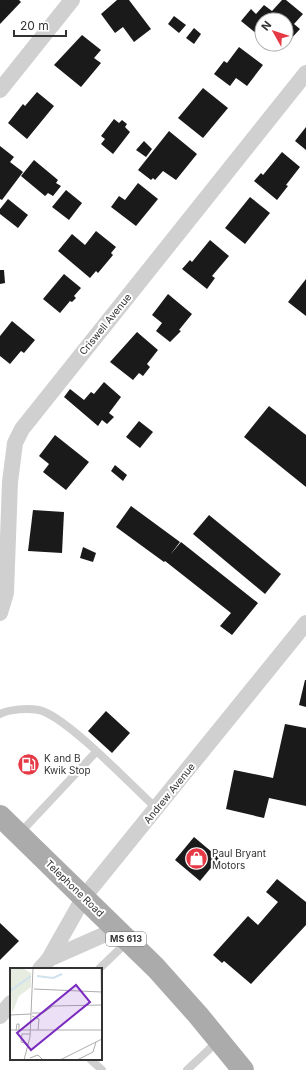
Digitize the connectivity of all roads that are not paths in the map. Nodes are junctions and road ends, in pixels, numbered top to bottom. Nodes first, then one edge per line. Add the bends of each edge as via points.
1 (72, 0) edge
2 (306, 73) edge
3 (0, 90) edge
4 (0, 613) edge
5 (306, 623) edge
6 (0, 714) edge
7 (96, 752) junction
8 (156, 808) junction
9 (0, 816) edge
10 (19, 834) junction
11 (84, 897) junction
12 (123, 935) junction
13 (45, 964) edge
14 (100, 968) edge
15 (10, 1004) edge
16 (0, 1016) edge
17 (219, 1040) junction
18 (91, 1060) edge
19 (102, 1070) edge
20 (187, 1070) edge
21 (243, 1070) edge

1 - 3 street
2 - 4 street, Criswell Avenue via 22,429 14,443 6,593
5 - 8 street, Andrew Avenue
6 - 7 lane via 7,711 40,710 66,725
7 - 8 lane
7 - 10 lane
8 - 11 street, Andrew Avenue
9 - 10 main road, Telephone Road / MS 613
10 - 11 main road, Telephone Road / MS 613
11 - 12 main road, Telephone Road / MS 613
11 - 13 street, Andrew Avenue
12 - 13 street
12 - 14 lane
12 - 17 main road, Telephone Road / MS 613 via 156,968
15 - 16 street
17 - 20 lane
17 - 21 main road, Telephone Road / MS 613
18 - 19 lane

